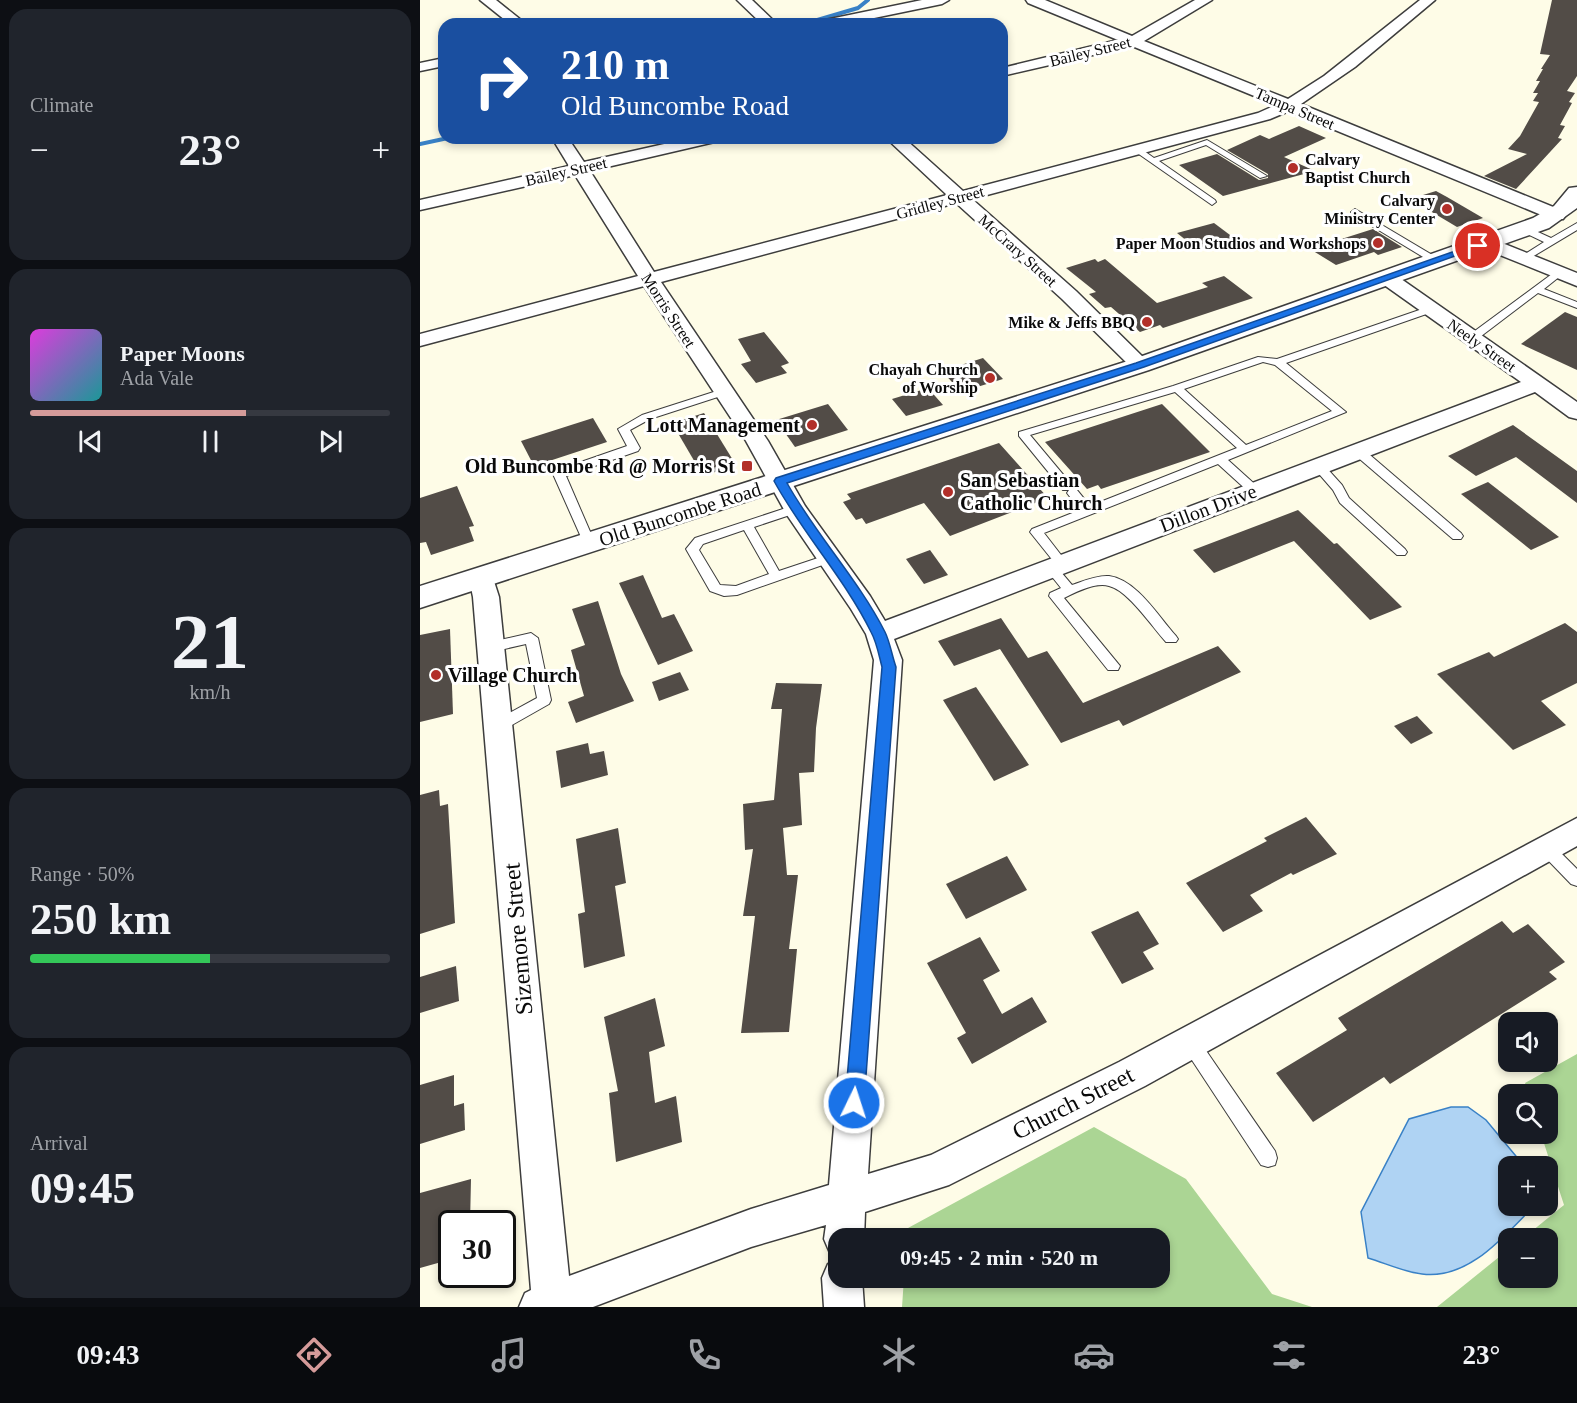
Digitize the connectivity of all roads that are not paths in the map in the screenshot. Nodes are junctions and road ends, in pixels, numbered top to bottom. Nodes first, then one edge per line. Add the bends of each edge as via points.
1 (487, 0) edge
2 (744, 0) edge
3 (942, 0) edge
4 (1033, 0) edge
5 (1205, 0) edge
6 (1428, 0) edge
7 (511, 18) edge
8 (764, 18) edge
9 (854, 18) edge
10 (1133, 41) junction
11 (438, 63) edge
12 (420, 67) edge
13 (1008, 71) edge
14 (1289, 105) junction
15 (1211, 136) junction
16 (564, 144) edge
17 (686, 144) edge
18 (901, 144) edge
19 (1183, 144) junction
20 (1137, 150) junction
21 (1152, 161) junction
22 (579, 168) junction
23 (1263, 176) dead end
24 (959, 197) junction
25 (1212, 202) dead end
26 (420, 205) edge
27 (1573, 209) edge
28 (1355, 212) dead end
29 (1524, 229) junction
30 (1552, 242) junction
31 (1487, 243) junction
32 (1524, 258) junction
33 (1436, 261) junction
34 (1559, 273) junction
35 (649, 278) junction
36 (1387, 278) junction
37 (1577, 280) edge
38 (1537, 289) junction
39 (1577, 305) edge
40 (1431, 309) junction
41 (1472, 338) junction
42 (420, 340) edge
43 (1278, 362) junction
44 (1140, 365) junction
45 (1536, 384) junction
46 (1177, 388) junction
47 (723, 392) junction
48 (1577, 412) edge
49 (1244, 449) junction
50 (1359, 452) junction
51 (1220, 459) junction
52 (1319, 466) junction
53 (780, 481) junction
54 (1255, 491) junction
55 (795, 509) junction
56 (1088, 511) junction
57 (747, 525) junction
58 (1457, 536) dead end
59 (588, 543) junction
60 (1401, 552) dead end
61 (830, 558) junction
62 (1056, 566) junction
63 (776, 576) junction
64 (482, 578) junction
65 (1069, 590) junction
66 (420, 597) edge
67 (879, 634) junction
68 (1171, 639) dead end
69 (491, 647) junction
70 (1113, 666) dead end
71 (498, 726) junction
72 (1577, 831) edge
73 (1546, 848) junction
74 (1577, 879) edge
75 (1190, 1042) junction
76 (1268, 1158) dead end
77 (847, 1199) junction
78 (845, 1228) edge
79 (843, 1288) edge
80 (545, 1304) edge
81 (844, 1307) edge

1 - 7 street
2 - 8 street
3 - 9 street
4 - 10 street, Tampa Street
5 - 10 street, Bailey Street
6 - 14 street, Gridley Street via 1325,82
10 - 13 street, Bailey Street
10 - 14 street, Tampa Street
11 - 12 street
14 - 15 street, Gridley Street
14 - 27 street, Tampa Street
15 - 19 street, Gridley Street
15 - 23 lane
16 - 22 street, Morris Street
17 - 22 street, Bailey Street
18 - 24 street, McCrary Street
19 - 20 street, Gridley Street
19 - 21 lane
20 - 21 lane
20 - 24 street, Gridley Street
21 - 25 lane
22 - 26 street, Bailey Street
22 - 35 street, Morris Street
24 - 35 street, Gridley Street
24 - 44 street, McCrary Street via 1069,295
27 - 29 street, Old Buncombe Road
27 - 30 lane
28 - 33 lane
29 - 30 lane
29 - 31 street, Old Buncombe Road
30 - 32 lane
31 - 32 street
31 - 33 street, Old Buncombe Road
32 - 34 street
33 - 36 street, Old Buncombe Road
34 - 37 street
34 - 38 lane
35 - 42 street, Gridley Street
35 - 47 street, Morris Street
36 - 40 street, Neely Street
36 - 44 street, Old Buncombe Road
38 - 39 lane
38 - 41 lane
40 - 41 street, Neely Street
40 - 43 lane
41 - 45 street, Neely Street
43 - 46 lane via 1262,359
43 - 49 lane via 1340,412
44 - 53 street, Old Buncombe Road
45 - 48 street, Neely Street
45 - 50 street, Dillon Drive
46 - 49 lane
46 - 56 lane via 1023,434
47 - 53 street, Morris Street
47 - 59 lane via 646,417 624,429 634,448 558,474
49 - 51 lane
50 - 52 street, Dillon Drive
50 - 58 lane
51 - 54 lane
51 - 56 lane
52 - 54 street, Dillon Drive
52 - 60 lane via 1344,500
53 - 55 street, Morris Street
53 - 59 street, Old Buncombe Road
54 - 62 street, Dillon Drive
55 - 57 lane
55 - 61 street, Morris Street
56 - 62 lane via 1036,532
57 - 63 lane
57 - 63 lane via 699,541 692,549 715,588 724,591
59 - 64 street, Old Buncombe Road
61 - 63 lane
61 - 67 street, Morris Street
62 - 65 lane
62 - 67 street, Dillon Drive
64 - 66 street, Old Buncombe Road
64 - 69 street, Sizemore Street
65 - 68 lane via 1112,580
65 - 70 lane via 1055,596
67 - 77 street, Morris Street via 889,667
69 - 71 street, Sizemore Street
69 - 71 lane via 531,638 544,700
71 - 80 street, Sizemore Street
72 - 73 street, Church Street
73 - 74 lane
73 - 75 street, Church Street
75 - 76 lane
75 - 77 street, Church Street via 936,1172
77 - 78 street, Morris Street
77 - 80 street, Church Street via 751,1228
79 - 81 street

